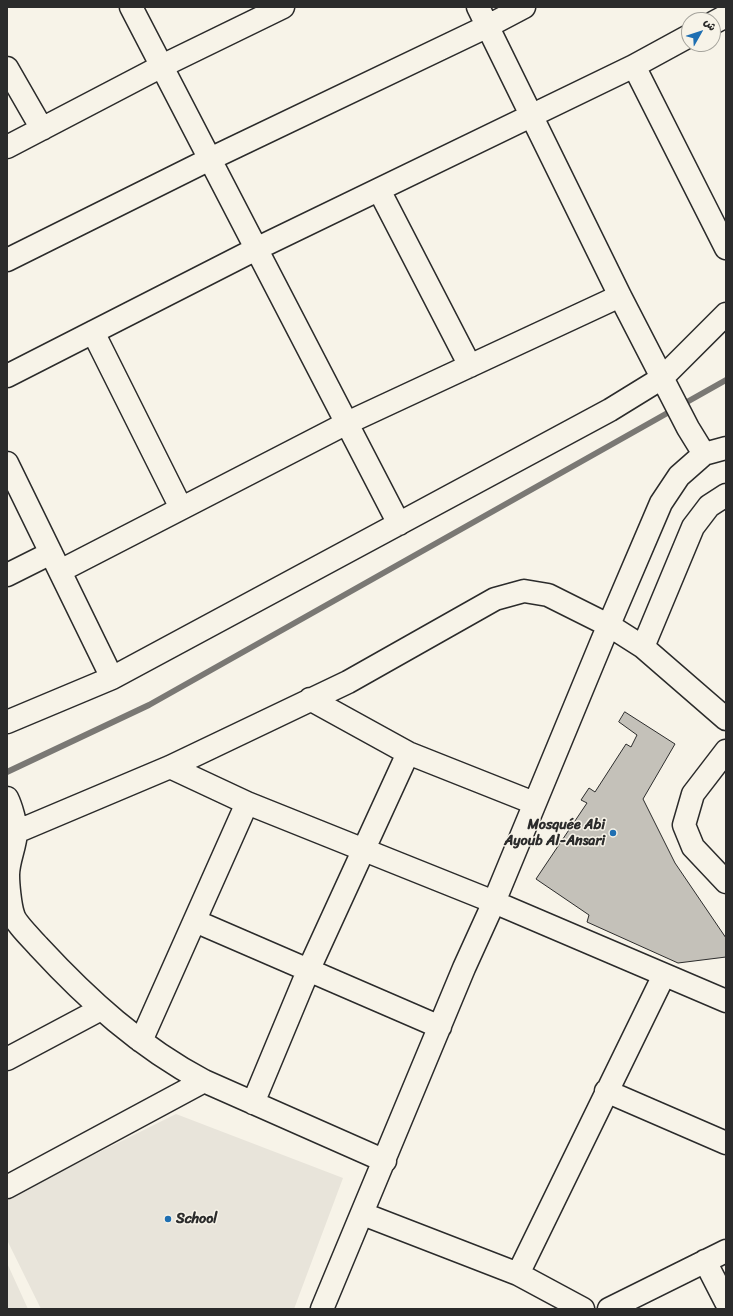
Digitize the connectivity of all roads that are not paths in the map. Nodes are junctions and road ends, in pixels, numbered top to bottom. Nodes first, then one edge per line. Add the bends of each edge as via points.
1 (131, 7) edge
2 (283, 7) edge
3 (524, 7) edge
4 (483, 16) edge
5 (681, 40) edge
6 (162, 66) junction
7 (634, 66) junction
8 (7, 68) edge
9 (532, 116) junction
10 (42, 128) junction
11 (7, 147) edge
12 (210, 159) junction
13 (379, 190) junction
14 (726, 248) edge
15 (256, 249) junction
16 (7, 260) edge
17 (620, 296) junction
18 (726, 314) edge
19 (93, 332) junction
20 (470, 366) junction
21 (7, 376) edge
22 (664, 382) junction
23 (347, 423) junction
24 (726, 448) edge
25 (704, 454) junction
26 (7, 463) edge
27 (726, 495) edge
28 (181, 508) junction
29 (399, 524) junction
30 (55, 562) junction
31 (7, 575) edge
32 (610, 626) junction
33 (643, 647) junction
34 (112, 678) junction
35 (310, 699) junction
36 (726, 719) edge
37 (7, 722) edge
38 (726, 751) edge
39 (408, 753) junction
40 (170, 767) junction
41 (9, 801) edge
42 (247, 803) junction
43 (534, 804) junction
44 (16, 832) junction
45 (364, 850) junction
46 (726, 882) edge
47 (494, 902) junction
48 (10, 917) edge
49 (194, 921) junction
50 (308, 971) junction
51 (664, 975) junction
52 (726, 1001) edge
53 (101, 1009) junction
54 (440, 1027) junction
55 (141, 1041) junction
56 (7, 1059) edge
57 (204, 1081) junction
58 (606, 1092) junction
59 (253, 1103) junction
60 (726, 1143) edge
61 (385, 1161) junction
62 (7, 1187) edge
63 (363, 1214) junction
64 (726, 1251) edge
65 (705, 1261) junction
66 (518, 1274) junction
67 (726, 1302) edge
68 (322, 1309) edge
69 (582, 1309) edge
70 (609, 1309) edge

1 - 6 street
2 - 6 street
3 - 4 street
4 - 9 street
4 - 12 street
5 - 7 street
6 - 10 street
6 - 12 street
7 - 9 street
7 - 14 street
8 - 10 street
9 - 13 street
9 - 17 street
10 - 11 street
12 - 15 street
12 - 16 street
13 - 15 street
13 - 20 street
15 - 19 street
15 - 23 street
17 - 20 street
17 - 22 street
18 - 22 street
19 - 21 street
19 - 28 street
20 - 23 street
22 - 25 street
22 - 29 street
23 - 28 street
23 - 29 street
24 - 25 street
25 - 32 street via 679,476 661,503
26 - 30 street
27 - 33 street via 709,506 693,527
28 - 30 street
29 - 34 street
30 - 31 street
30 - 34 street
32 - 33 street
32 - 35 street via 548,595 524,591 495,599 348,682
32 - 43 street
33 - 36 street
34 - 37 street
35 - 39 street
35 - 40 street
38 - 46 street via 693,794 684,825 693,847
39 - 43 street
39 - 45 street
40 - 42 street
40 - 44 street
41 - 44 street
42 - 45 street
42 - 49 street
43 - 47 street
44 - 48 street via 8,874
45 - 47 street
45 - 50 street
47 - 51 street
47 - 54 street
48 - 53 street
49 - 50 street
49 - 55 street
50 - 54 street
50 - 59 street
51 - 52 street
51 - 58 street
53 - 55 street
53 - 56 street
54 - 61 street
55 - 57 street via 164,1058
57 - 59 street
57 - 62 street
58 - 60 street
58 - 66 street
59 - 61 street
61 - 63 street
63 - 66 street
63 - 68 street
64 - 65 street
65 - 67 street
65 - 70 street
66 - 69 street

